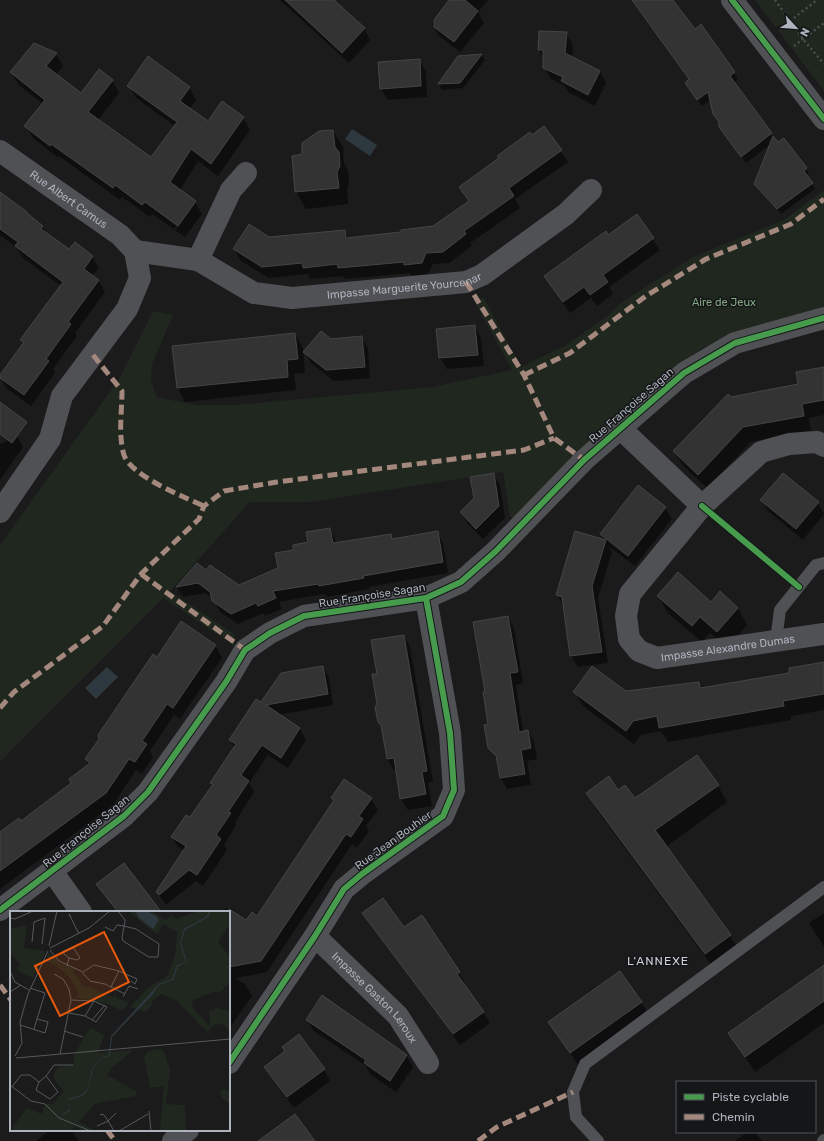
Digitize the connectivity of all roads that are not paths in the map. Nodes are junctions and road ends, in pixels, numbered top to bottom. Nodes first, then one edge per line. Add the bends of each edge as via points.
1 (732, 0) edge
2 (824, 119) edge
3 (0, 151) edge
4 (246, 173) dead end
5 (591, 190) dead end
6 (136, 251) junction
7 (198, 260) junction
8 (824, 318) edge
9 (620, 428) junction
10 (824, 446) edge
11 (702, 506) junction
12 (0, 512) edge
13 (824, 563) edge
14 (426, 598) junction
15 (824, 634) edge
16 (776, 641) junction
17 (52, 871) junction
18 (824, 887) edge
19 (0, 910) edge
20 (80, 911) edge
21 (315, 936) junction
22 (230, 1062) edge
23 (428, 1063) dead end
24 (187, 1131) edge
25 (173, 1141) edge
26 (598, 1141) edge

1 - 2 street
3 - 6 street, Rue Albert Camus via 120,235
4 - 7 street via 231,190
5 - 7 street, Impasse Marguerite Yourcenar via 566,214 482,275 466,282 292,298 254,293
6 - 7 street, Impasse Marguerite Yourcenar
6 - 12 street via 140,278 127,309 62,396 50,439
8 - 9 street, Rue Françoise Sagan via 735,343 684,373
9 - 11 street
9 - 14 street, Rue Françoise Sagan via 584,460 461,582
10 - 11 street, Impasse Alexandre Dumas via 817,442 789,444 761,452
11 - 16 street, Impasse Alexandre Dumas via 630,594 626,616 629,639 639,651 657,658
13 - 16 lane via 816,565 780,610
14 - 17 street, Rue Françoise Sagan via 304,616 270,633 246,650 148,792 124,816
14 - 21 street, Rue Jean Bouhier via 450,733 454,790 443,816 344,889
15 - 16 street, Impasse Alexandre Dumas
17 - 19 street, Rue Françoise Sagan
17 - 20 street
18 - 26 lane via 586,1064 573,1092 576,1117
21 - 22 street, Rue Jean Bouhier
21 - 23 street, Impasse Gaston Leroux via 398,1016
24 - 25 street

